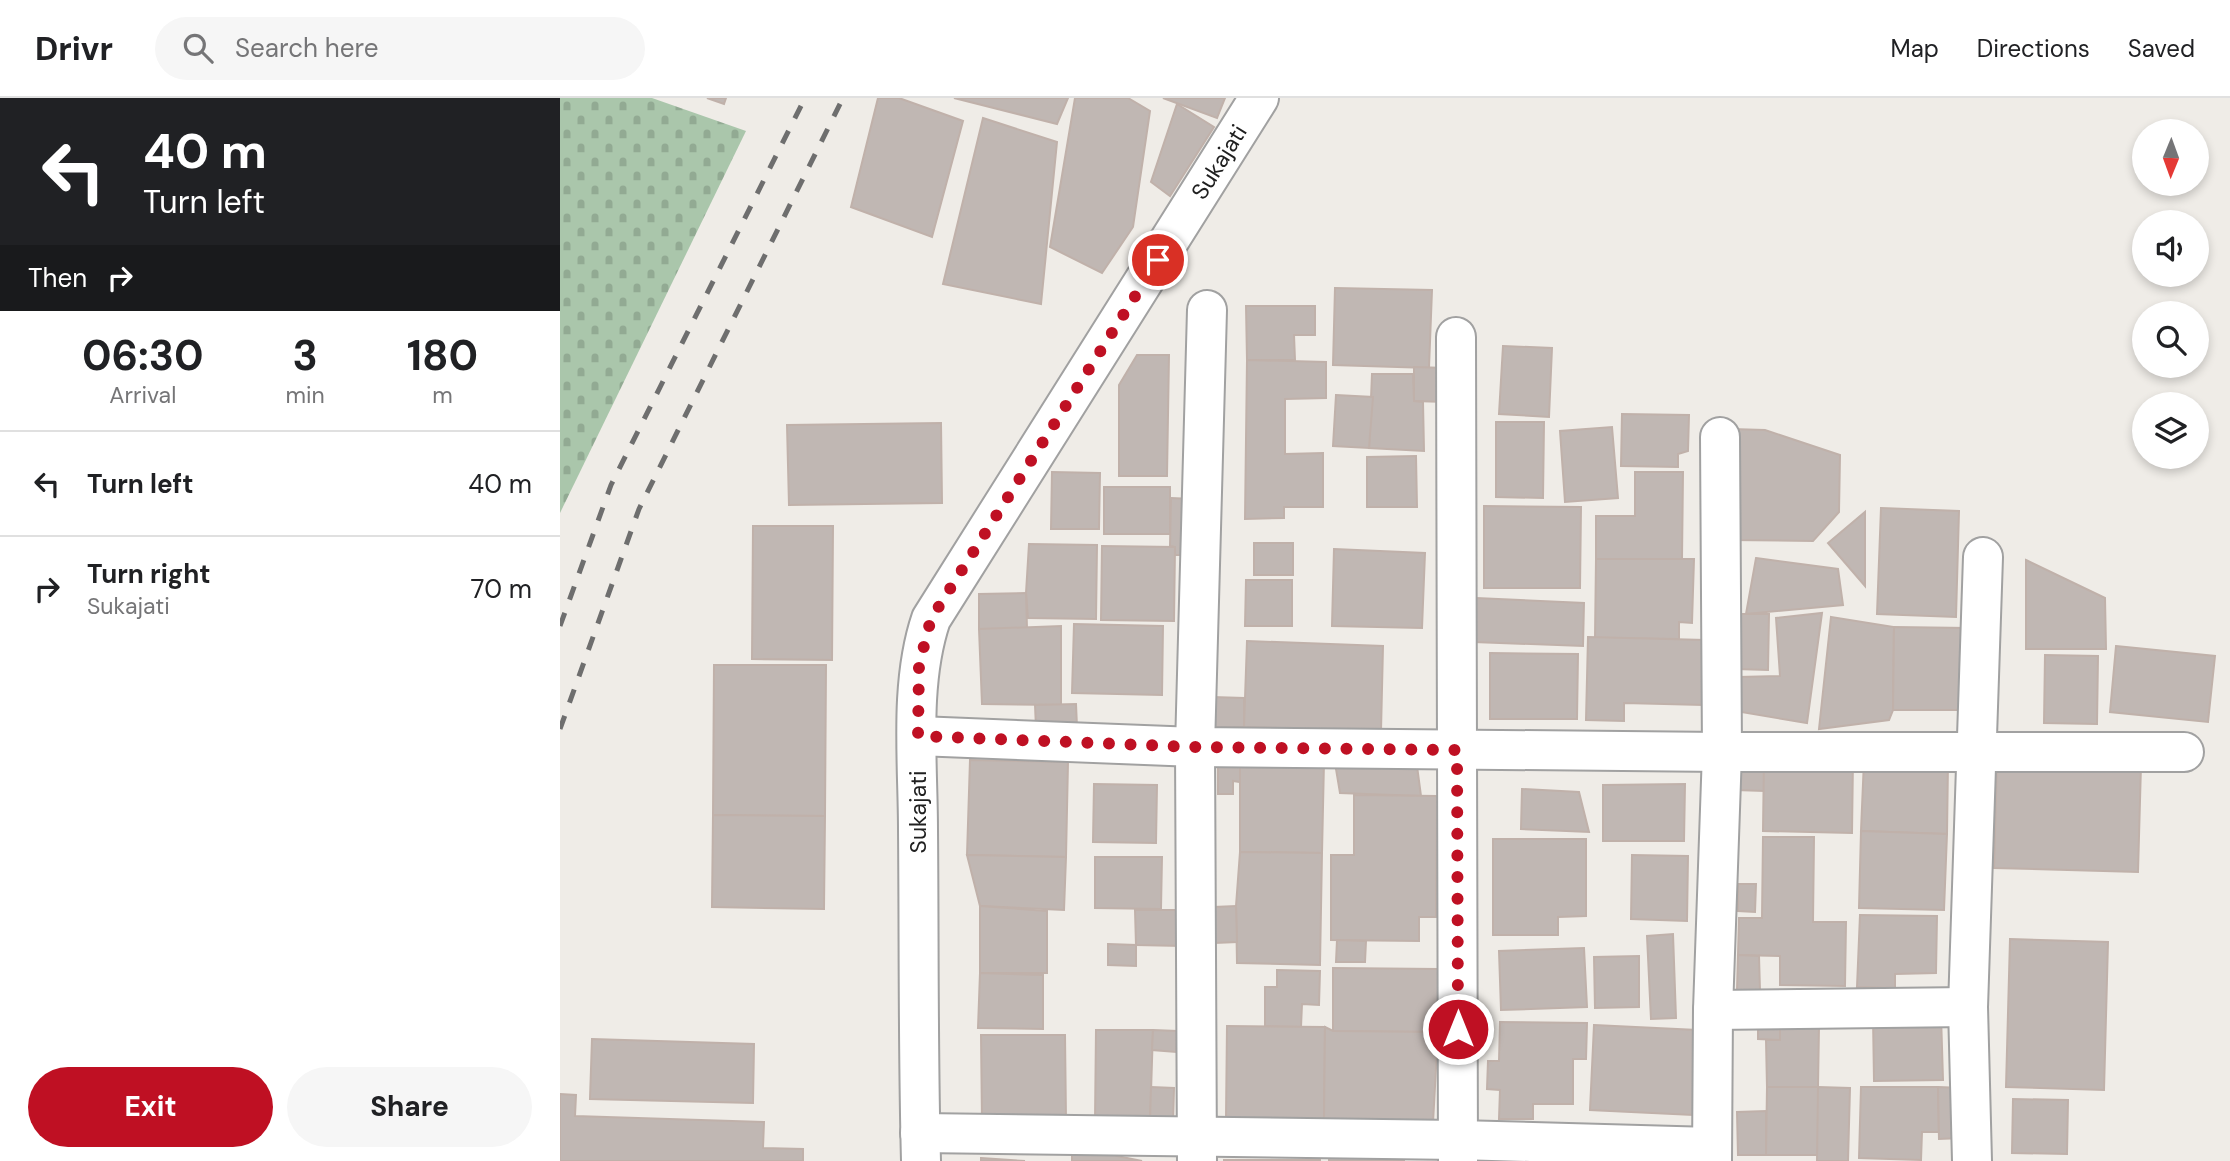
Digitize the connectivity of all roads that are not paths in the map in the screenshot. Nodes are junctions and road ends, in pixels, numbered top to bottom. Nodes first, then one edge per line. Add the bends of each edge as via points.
1 (1259, 98) edge
2 (1207, 310) dead end
3 (1456, 337) dead end
4 (1720, 437) dead end
5 (1983, 557) dead end
6 (918, 736) junction
7 (1195, 747) junction
8 (1457, 750) junction
9 (1977, 750) junction
10 (1722, 752) junction
11 (2185, 752) dead end
12 (1968, 1007) junction
13 (1713, 1010) junction
14 (920, 1147) edge
15 (1197, 1150) edge
16 (1458, 1151) edge
17 (1712, 1154) edge
18 (1972, 1161) edge

1 - 6 street, Sukajati via 931,619 919,665
2 - 7 street
3 - 8 street
4 - 10 street
5 - 9 street
6 - 7 street
6 - 14 street, Sukajati
7 - 8 street
7 - 15 street
8 - 10 street
8 - 16 street
9 - 10 street
9 - 11 street
9 - 12 street
10 - 13 street
12 - 13 street
12 - 18 street
13 - 17 street
14 - 15 street
15 - 16 street
16 - 17 street

